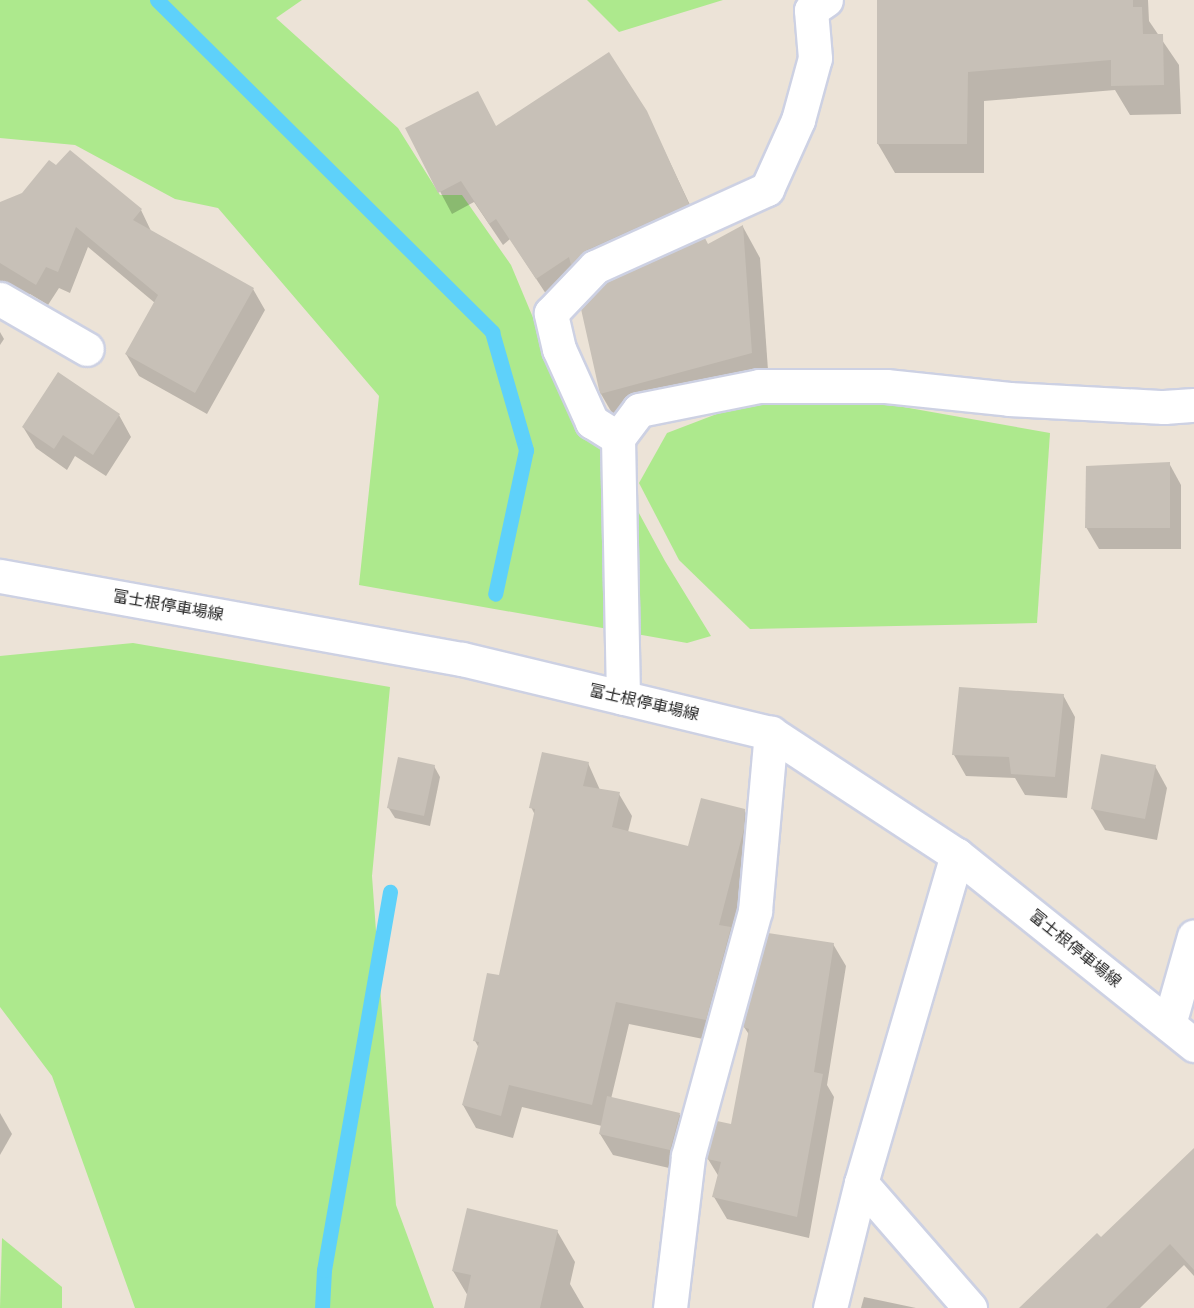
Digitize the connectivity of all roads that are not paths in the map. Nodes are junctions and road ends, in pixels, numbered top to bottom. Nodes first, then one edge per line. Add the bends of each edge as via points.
1 (826, 0) edge
2 (0, 299) edge
3 (87, 349) dead end
4 (1194, 405) edge
5 (618, 438) junction
6 (0, 576) edge
7 (623, 698) junction
8 (771, 732) junction
9 (957, 855) junction
10 (1194, 936) edge
11 (1169, 1024) junction
12 (1194, 1044) edge
13 (861, 1183) junction
14 (670, 1308) edge
15 (830, 1308) edge
16 (970, 1308) edge

1 - 5 street via 811,10 815,58 798,120 767,189 595,267 551,313 559,349 592,422
2 - 3 street
4 - 5 street via 1008,399 886,386 759,386 639,410
5 - 7 street
6 - 7 street, 富士根停車場線 via 462,659
7 - 8 street, 富士根停車場線
8 - 9 street, 富士根停車場線
8 - 14 street via 755,911 688,1156
9 - 11 street, 富士根停車場線
9 - 13 street
10 - 11 street
11 - 12 street, 富士根停車場線
13 - 15 street
13 - 16 street

